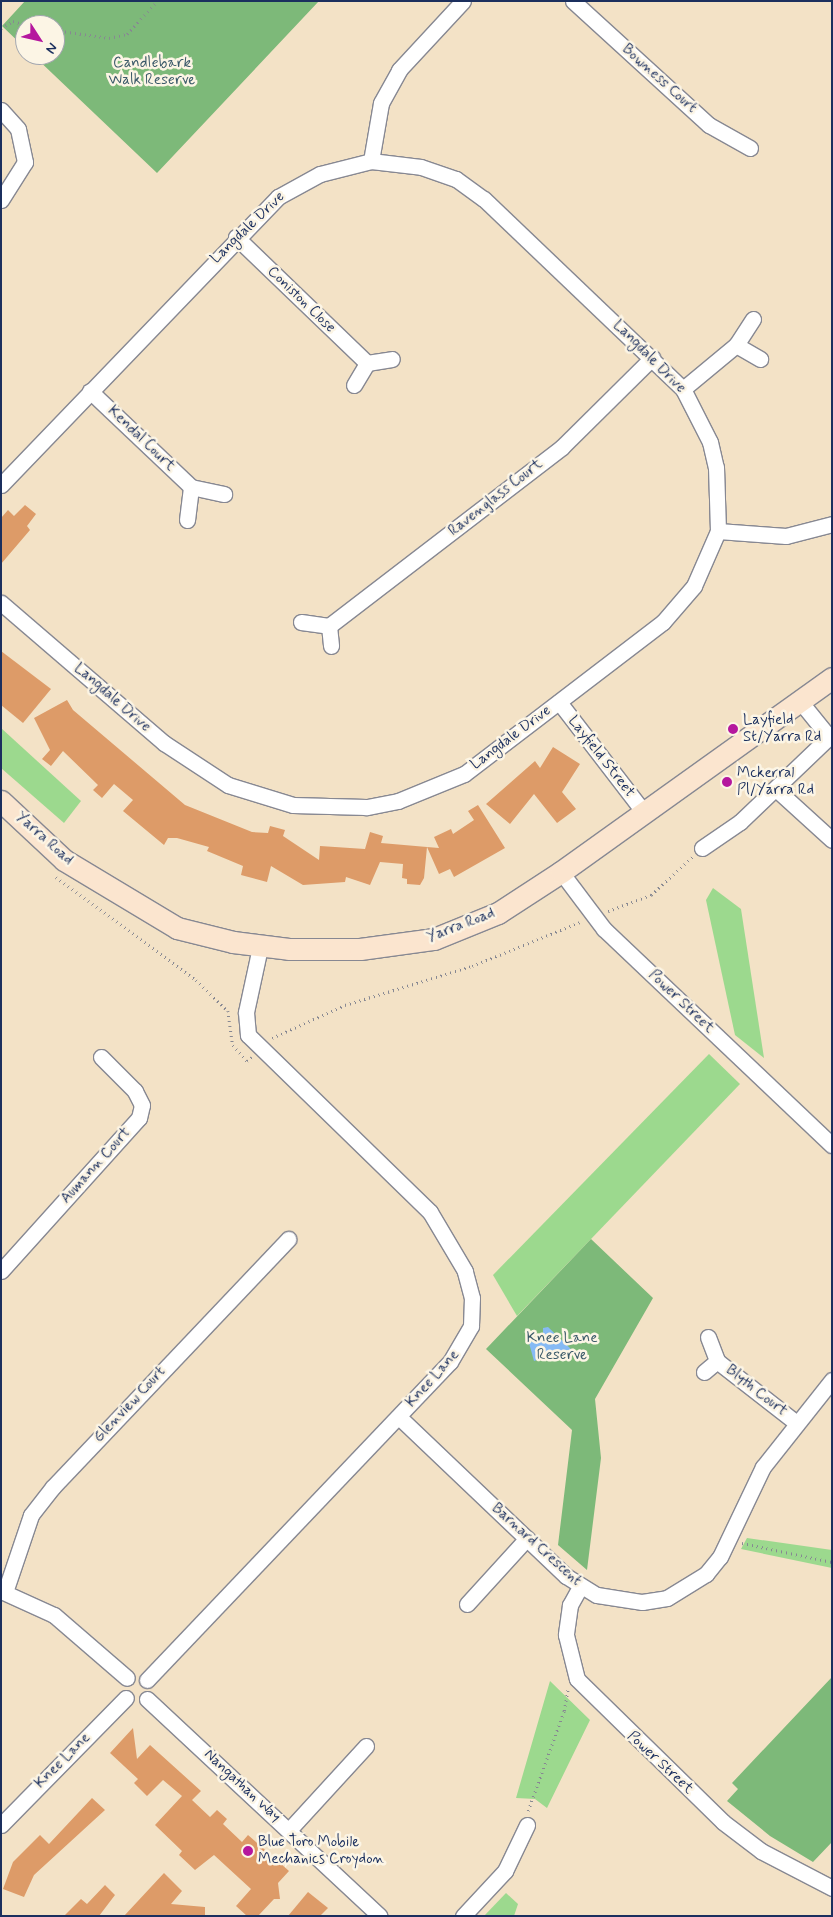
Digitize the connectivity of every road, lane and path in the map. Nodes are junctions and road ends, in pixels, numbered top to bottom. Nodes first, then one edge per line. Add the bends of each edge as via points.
1 (157, 1) edge
2 (463, 1) edge
3 (574, 1) edge
4 (15, 22) edge
5 (1, 28) edge
6 (65, 31) edge
7 (1, 110) edge
8 (750, 148) dead end
9 (371, 161) junction
10 (1, 200) edge
11 (236, 237) junction
12 (753, 319) dead end
13 (736, 345) junction
14 (392, 358) dead end
15 (652, 358) junction
16 (760, 359) dead end
17 (366, 363) junction
18 (354, 385) dead end
19 (683, 389) junction
20 (90, 392) junction
21 (1, 485) edge
22 (191, 487) junction
23 (224, 494) dead end
24 (188, 520) dead end
25 (832, 524) edge
26 (718, 531) junction
27 (1, 603) edge
28 (301, 622) dead end
29 (329, 626) junction
30 (331, 646) dead end
31 (832, 678) edge
32 (799, 700) junction
33 (559, 702) junction
34 (830, 735) edge
35 (777, 790) junction
36 (1, 801) edge
37 (643, 811) junction
38 (832, 840) edge
39 (702, 848) dead end
40 (561, 872) junction
41 (260, 947) junction
42 (101, 1057) dead end
43 (832, 1144) edge
44 (288, 1239) dead end
45 (1, 1271) edge
46 (708, 1337) dead end
47 (717, 1361) junction
48 (704, 1372) dead end
49 (832, 1380) edge
50 (399, 1417) junction
51 (795, 1422) junction
52 (526, 1538) junction
53 (728, 1540) junction
54 (832, 1562) edge
55 (580, 1587) junction
56 (3, 1591) edge
57 (467, 1604) dead end
58 (127, 1678) junction
59 (577, 1679) junction
60 (147, 1680) junction
61 (126, 1698) junction
62 (147, 1698) junction
63 (366, 1746) dead end
64 (1, 1825) edge
65 (527, 1825) joint
66 (290, 1830) junction
67 (832, 1888) edge
68 (380, 1916) edge
69 (462, 1916) edge

1 - 6 path via 127,34 109,38
2 - 9 street via 399,70 381,103
3 - 8 street, Bowness Court via 709,125
4 - 5 path
7 - 10 street via 18,129 25,162
9 - 11 street, Langdale Drive via 301,182 278,197
9 - 15 street, Langdale Drive via 421,168 456,179 484,199
11 - 17 street, Coniston Close
11 - 20 street, Langdale Drive
12 - 13 street
13 - 16 street
13 - 19 street
14 - 17 street
15 - 19 street, Langdale Drive
15 - 29 street, Ravenglass Court via 562,448
17 - 18 street
19 - 26 street, Langdale Drive via 710,442 716,467
20 - 21 street, Langdale Drive
20 - 22 street, Kendal Court
22 - 23 street
22 - 24 street
25 - 26 street via 786,536
26 - 33 street, Langdale Drive via 703,568 680,605
27 - 33 street, Langdale Drive via 164,743 204,771 259,797 293,805 366,807 428,791 472,768
28 - 29 street
29 - 30 street
31 - 32 main road, Yarra Road
32 - 34 street
32 - 37 main road, Yarra Road
33 - 37 street, Layfield Street
34 - 35 street
35 - 38 street
35 - 39 street
36 - 41 main road, Yarra Road via 64,860 125,900 177,928
37 - 40 main road, Yarra Road
40 - 41 main road, Yarra Road via 498,913 434,939 360,949
40 - 43 street, Power Street via 604,929
41 - 50 street, Knee Lane via 246,1012 248,1035 430,1212 465,1271 472,1313 463,1346
42 - 45 street, Aumann Court via 135,1091 142,1105 139,1118
44 - 56 street, Glenview Court via 53,1487 32,1515
46 - 47 street, Blyth Court
47 - 48 street, Blyth Court
47 - 51 street, Blyth Court
49 - 51 street, Barnard Crescent
50 - 52 street, Barnard Crescent
50 - 60 street, Knee Lane
51 - 53 street, Barnard Crescent via 763,1467
52 - 55 street, Barnard Crescent
52 - 57 street
53 - 54 path
53 - 55 street, Barnard Crescent via 706,1574 667,1598 616,1600
55 - 59 street via 570,1605 566,1635
56 - 58 street via 54,1616
58 - 60 street via 135,1675
58 - 61 street via 123,1686
59 - 65 path via 568,1685 564,1710 528,1808
59 - 67 street, Power Street via 723,1822 761,1851
60 - 62 street
61 - 62 street via 134,1703
61 - 64 street, Knee Lane
62 - 66 street, Nangathan Way
63 - 66 street
65 - 69 street via 505,1871
66 - 68 street, Nangathan Way

